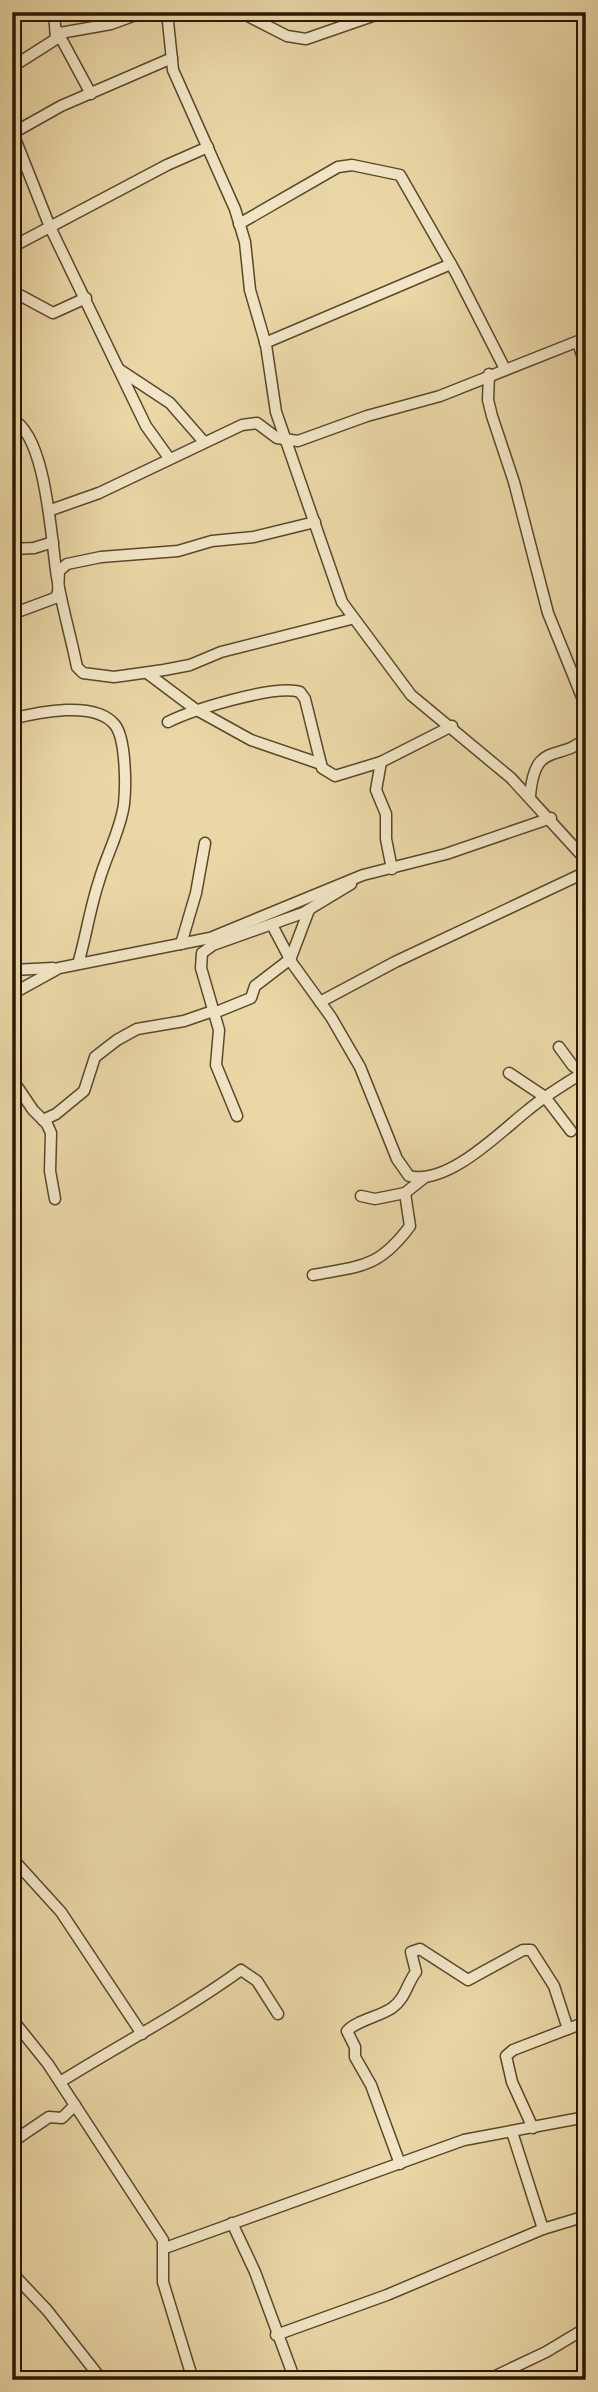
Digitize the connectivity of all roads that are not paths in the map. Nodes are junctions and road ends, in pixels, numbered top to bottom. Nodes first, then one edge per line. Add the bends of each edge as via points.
1 (54, 12) edge
2 (144, 12) edge
3 (167, 12) edge
4 (240, 12) edge
5 (384, 12) edge
6 (58, 31) junction
7 (172, 58) junction
8 (12, 67) edge
9 (91, 94) junction
10 (13, 132) edge
11 (208, 147) junction
12 (239, 224) junction
13 (50, 227) junction
14 (12, 247) edge
15 (451, 264) junction
16 (12, 291) edge
17 (86, 298) junction
18 (582, 341) edge
19 (265, 343) junction
20 (586, 367) edge
21 (118, 369) junction
22 (505, 369) junction
23 (489, 374) junction
24 (12, 419) edge
25 (286, 441) junction
26 (204, 442) junction
27 (169, 458) junction
28 (51, 510) junction
29 (315, 522) junction
30 (52, 542) junction
31 (12, 550) edge
32 (58, 580) junction
33 (12, 614) edge
34 (351, 619) junction
35 (148, 673) junction
36 (586, 707) edge
37 (195, 709) junction
38 (12, 719) edge
39 (168, 722) dead end
40 (452, 726) junction
41 (586, 738) edge
42 (381, 762) junction
43 (321, 764) junction
44 (530, 796) junction
45 (551, 818) junction
46 (205, 843) dead end
47 (586, 860) edge
48 (392, 869) junction
49 (586, 872) edge
50 (363, 875) junction
51 (309, 910) junction
52 (272, 925) junction
53 (181, 944) junction
54 (290, 960) junction
55 (78, 964) junction
56 (59, 968) junction
57 (12, 970) edge
58 (12, 994) edge
59 (320, 1002) junction
60 (214, 1012) junction
61 (559, 1047) dead end
62 (584, 1072) edge
63 (509, 1073) dead end
64 (12, 1079) edge
65 (545, 1097) junction
66 (237, 1116) dead end
67 (43, 1119) junction
68 (571, 1131) dead end
69 (426, 1177) junction
70 (405, 1193) junction
71 (361, 1196) dead end
72 (55, 1199) dead end
73 (313, 1275) dead end
74 (12, 1858) edge
75 (278, 2014) dead end
76 (12, 2019) edge
77 (586, 2022) edge
78 (568, 2029) junction
79 (142, 2034) junction
80 (60, 2082) junction
81 (75, 2105) junction
82 (586, 2117) edge
83 (533, 2128) junction
84 (512, 2132) junction
85 (12, 2142) edge
86 (400, 2164) junction
87 (586, 2216) edge
88 (232, 2224) junction
89 (543, 2228) junction
90 (165, 2248) junction
91 (12, 2273) edge
92 (586, 2328) edge
93 (276, 2335) junction
94 (102, 2380) edge
95 (193, 2380) edge
96 (295, 2380) edge
97 (487, 2380) edge

1 - 6 street
2 - 6 street via 111,24
3 - 7 street
4 - 5 street via 287,36 306,39
6 - 8 street via 54,41
6 - 9 street
7 - 9 street
7 - 11 street via 179,87
9 - 10 street
10 - 13 street
11 - 12 street
11 - 13 street
12 - 15 street via 338,167 397,173
12 - 19 street
13 - 14 street
13 - 17 street
15 - 19 street
15 - 22 street
16 - 17 street via 53,313
17 - 21 street
18 - 20 street
18 - 22 street
19 - 25 street via 276,412
21 - 26 street via 170,404
21 - 27 street via 145,426
22 - 23 street
23 - 25 street via 440,396
23 - 36 street via 492,416 548,613
24 - 28 street via 27,432
25 - 26 street via 254,422
25 - 29 street
26 - 27 street
27 - 28 street via 99,493
28 - 30 street
29 - 32 street via 178,551 119,554 66,564
29 - 34 street
30 - 31 street
30 - 32 street
32 - 33 street via 58,593 50,602
32 - 35 street via 79,670 114,677
34 - 35 street
34 - 40 street via 411,695
35 - 37 street
37 - 39 street
37 - 43 street via 251,740
37 - 43 street via 300,692
38 - 55 street via 63,708 107,718 117,727 124,761 124,805 97,885
40 - 42 street
40 - 44 street
41 - 44 street via 544,759 535,770
42 - 43 street via 335,776
42 - 48 street via 376,790 386,814
44 - 45 street
45 - 47 street
45 - 48 street
46 - 53 street
48 - 50 street
49 - 59 street
50 - 51 street
50 - 53 street via 210,938
51 - 52 street
51 - 54 street
52 - 54 street
52 - 60 street via 202,953 201,968
53 - 55 street
54 - 59 street
54 - 60 street via 256,986 251,998
55 - 56 street
56 - 57 street
56 - 58 street
59 - 69 street via 360,1067 397,1159 409,1176
60 - 66 street via 219,1030 216,1066
60 - 67 street via 138,1029 117,1040 95,1056 84,1091 57,1114
61 - 62 street via 573,1066
62 - 65 street
63 - 65 street
64 - 67 street
65 - 68 street
65 - 69 street via 494,1142
67 - 72 street via 51,1133
69 - 70 street
70 - 71 street via 375,1199
70 - 73 street via 410,1226 382,1257 370,1264
74 - 79 street via 61,1912
75 - 79 street via 257,1981 242,1970
76 - 80 street
77 - 78 street
78 - 83 street via 506,2056 512,2082
78 - 86 street via 554,1986 531,1950 468,1980 421,1948 411,1952 416,1972 407,1991 393,2007 347,2031
79 - 80 street
80 - 81 street
81 - 85 street via 62,2118 49,2117
81 - 90 street via 143,2206
82 - 83 street
83 - 84 street
84 - 86 street via 464,2140
84 - 89 street
86 - 88 street
87 - 89 street
88 - 90 street
88 - 93 street via 255,2272
89 - 93 street via 387,2295
90 - 95 street via 163,2282
91 - 94 street
92 - 97 street
93 - 96 street

